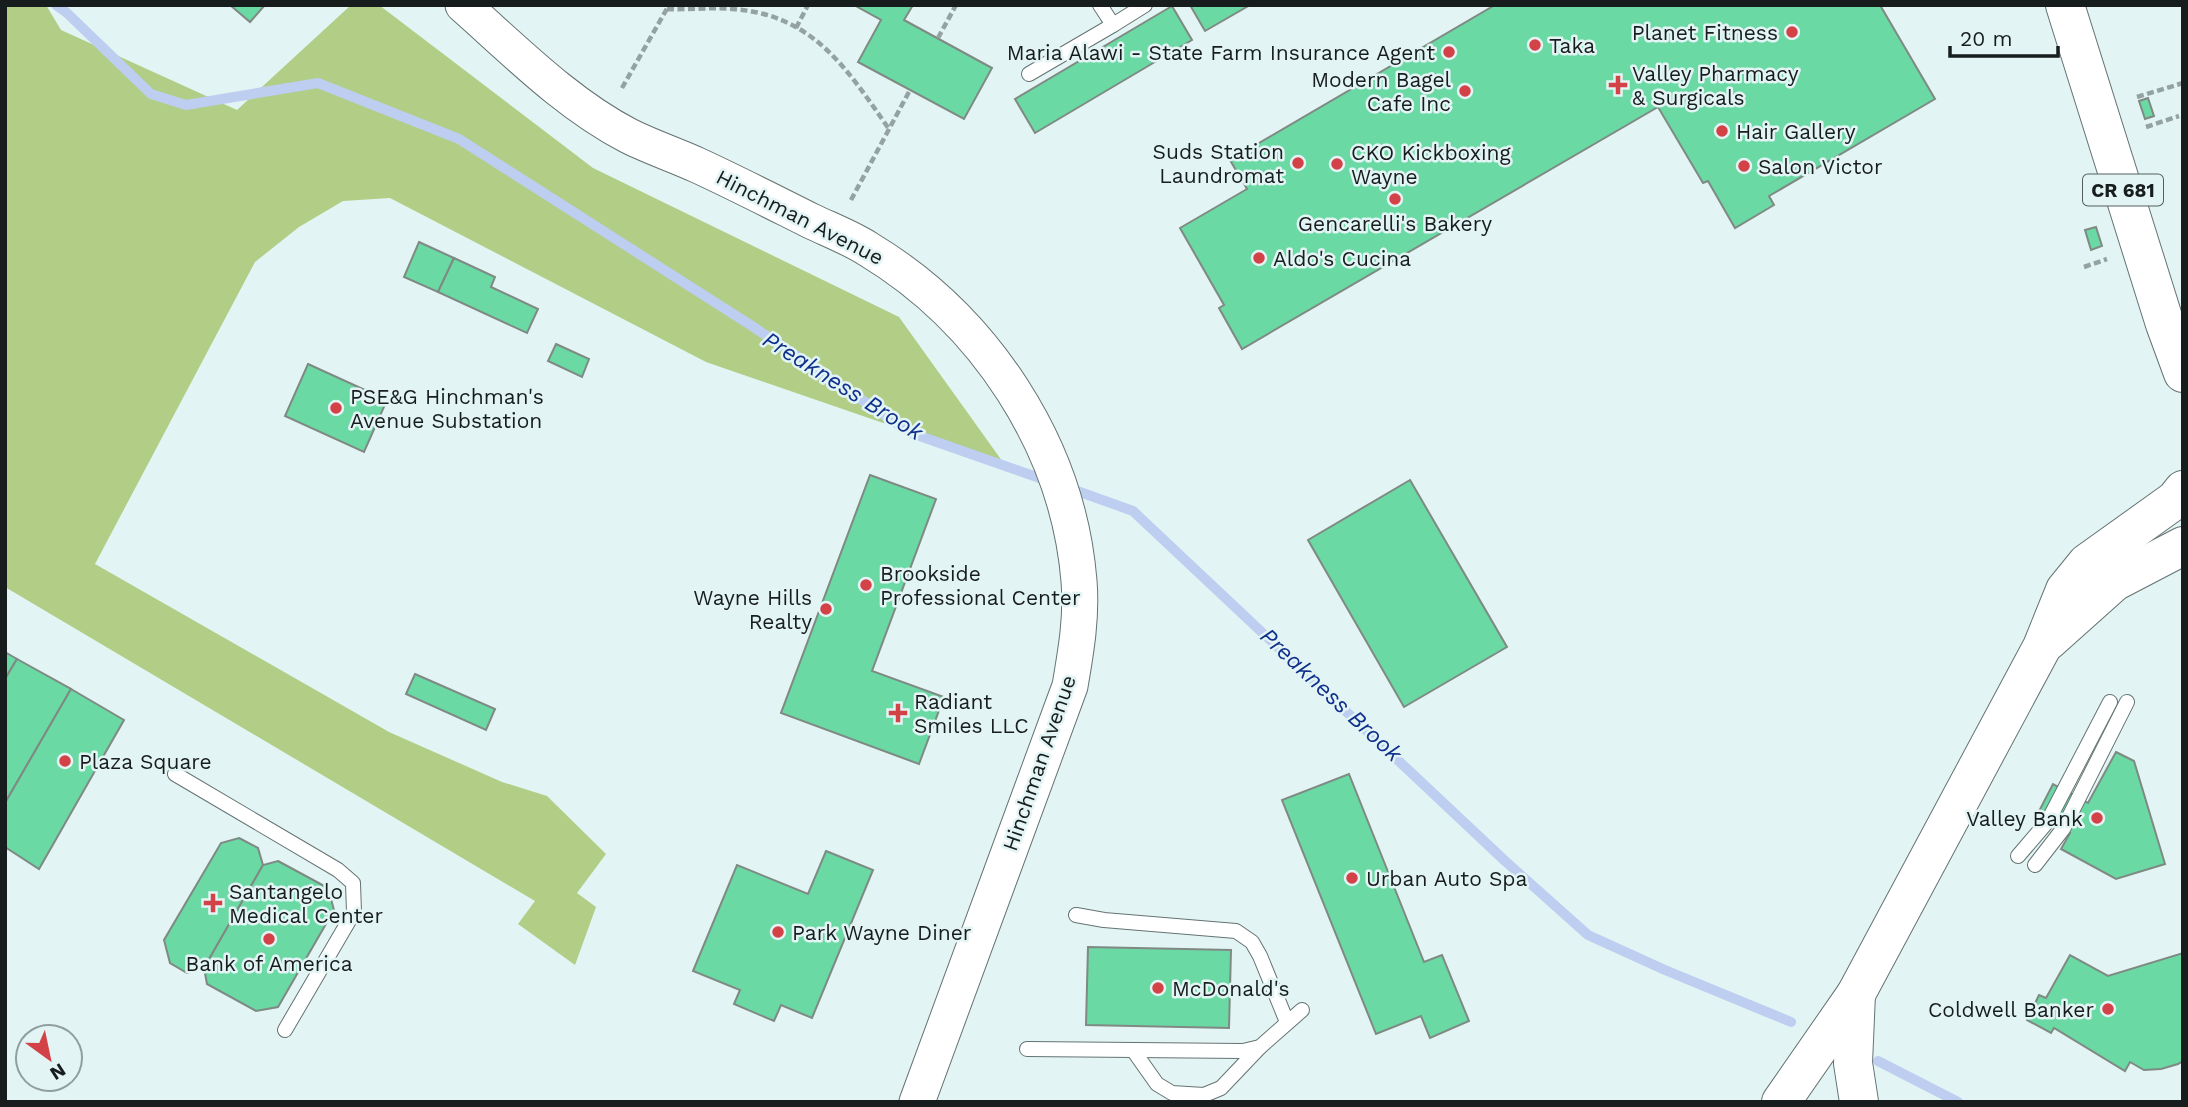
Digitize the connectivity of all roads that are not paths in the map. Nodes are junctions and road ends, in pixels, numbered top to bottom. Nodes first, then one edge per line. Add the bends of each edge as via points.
1 (463, 5) edge
2 (1100, 5) edge
3 (1145, 5) edge
4 (2065, 5) edge
5 (1113, 25) junction
6 (1029, 74) dead end
7 (2183, 373) edge
8 (2183, 490) edge
9 (2183, 546) edge
10 (2042, 647) junction
11 (2110, 702) dead end
12 (2127, 702) dead end
13 (175, 774) dead end
14 (2018, 856) dead end
15 (2035, 865) dead end
16 (1076, 915) dead end
17 (1856, 994) junction
18 (1302, 1010) dead end
19 (1287, 1022) junction
20 (285, 1030) dead end
21 (1260, 1047) junction
22 (1027, 1049) dead end
23 (1133, 1050) junction
24 (918, 1102) edge
25 (1781, 1102) edge
26 (1859, 1102) edge

1 - 24 street, Hinchman Avenue via 578,104 628,135 867,248 914,279 958,319 996,365 1029,415 1055,473 1079,581 1079,635 1070,686
2 - 5 lane
3 - 5 lane
4 - 7 main road, CR 681
5 - 6 lane
8 - 10 main road via 2087,563 2065,590
9 - 10 main road via 2114,582
10 - 17 main road
11 - 14 lane via 2048,821
12 - 15 lane via 2063,829
13 - 20 lane via 354,883 354,912
16 - 19 lane via 1236,931 1252,942 1260,956
17 - 25 main road
17 - 26 main road via 1853,1063
18 - 19 lane
19 - 21 lane
21 - 23 lane via 1243,1051
21 - 23 lane via 1221,1088 1204,1095 1172,1093 1157,1084
22 - 23 lane

